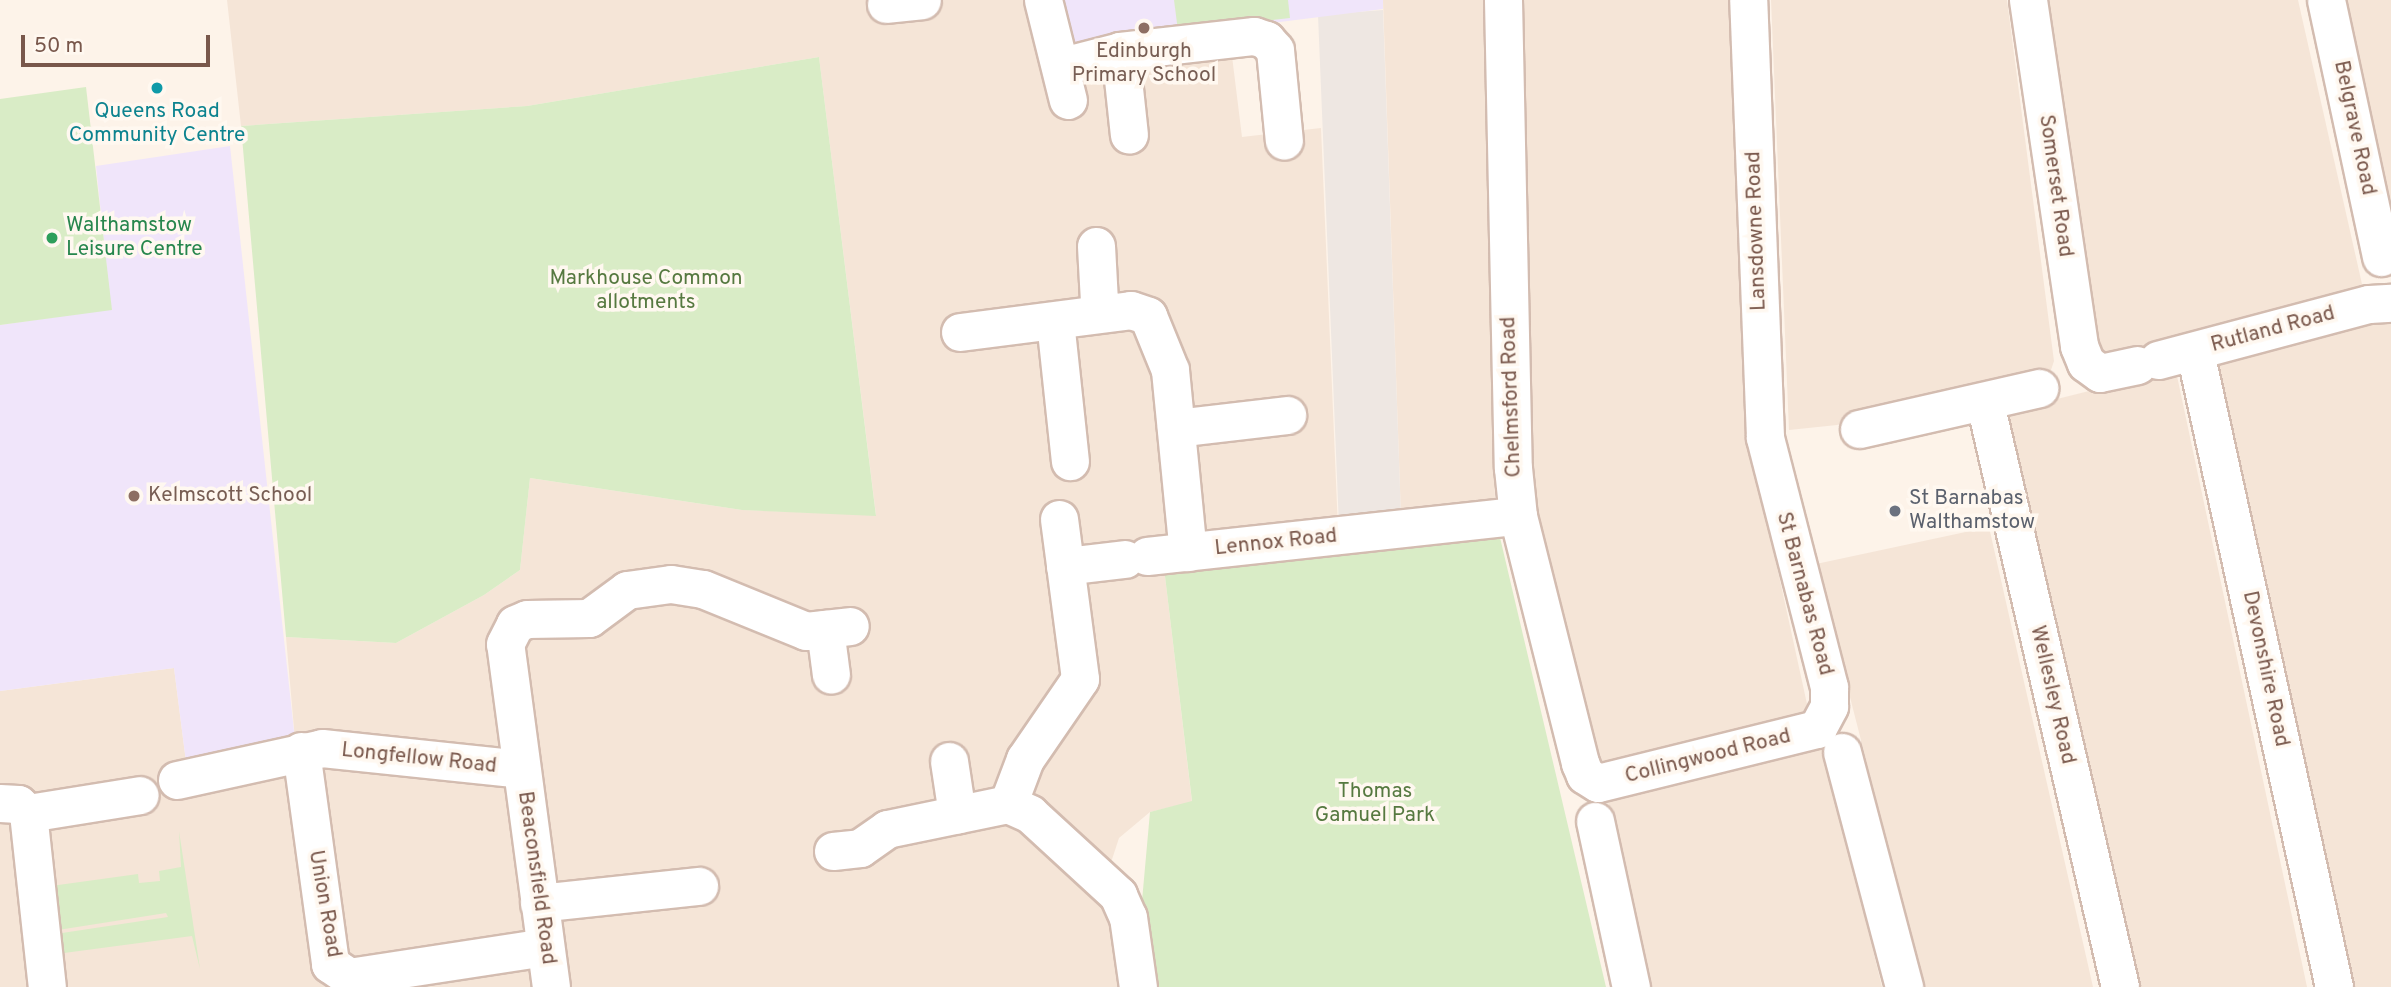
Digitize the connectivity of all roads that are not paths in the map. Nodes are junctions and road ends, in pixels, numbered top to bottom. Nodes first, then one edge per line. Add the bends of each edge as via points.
1 (922, 0) edge
2 (1043, 0) edge
3 (1503, 0) edge
4 (1748, 0) edge
5 (2028, 0) edge
6 (2326, 0) edge
7 (886, 4) dead end
8 (1119, 51) junction
9 (1129, 135) dead end
10 (1284, 141) dead end
11 (1096, 246) dead end
12 (2381, 257) dead end
13 (2389, 303) edge
14 (1109, 312) junction
15 (1055, 321) junction
16 (960, 332) dead end
17 (2195, 352) junction
18 (2092, 369) joint
19 (2039, 388) dead end
20 (1985, 403) junction
21 (1287, 415) dead end
22 (1176, 428) junction
23 (1859, 429) dead end
24 (1070, 461) dead end
25 (1768, 463) joint
26 (1518, 516) junction
27 (1059, 519) dead end
28 (1188, 552) junction
29 (1065, 566) junction
30 (831, 676) dead end
31 (1832, 739) junction
32 (301, 751) junction
33 (949, 761) dead end
34 (521, 769) junction
35 (177, 780) dead end
36 (1592, 781) joint
37 (140, 795) dead end
38 (1008, 804) junction
39 (14, 808) edge
40 (957, 814) junction
41 (1595, 821) dead end
42 (833, 851) dead end
43 (699, 886) dead end
44 (539, 903) junction
45 (545, 947) junction
46 (47, 987) edge
47 (551, 987) edge
48 (1138, 987) edge
49 (1631, 987) edge
50 (1904, 987) edge
51 (2120, 987) edge
52 (2334, 987) edge

1 - 7 street
2 - 8 street via 1066,83
3 - 26 street, Chelmsford Road via 1513,468
4 - 25 street, Lansdowne Road
5 - 18 street, Somerset Road via 2079,346
6 - 12 street, Belgrave Road
8 - 9 street
8 - 10 street via 1254,36 1266,40 1275,50
11 - 14 street via 1099,301
13 - 17 street, Rutland Road
14 - 15 street, Lennox Road
14 - 22 street, Lennox Road via 1131,310 1148,316 1170,370
15 - 16 street, Lennox Road
15 - 24 street
17 - 18 street, Rutland Road via 2108,373
17 - 52 street, Devonshire Road
19 - 20 street
20 - 23 street
20 - 51 street, Wellesley Road
21 - 22 street
22 - 28 street, Lennox Road
25 - 31 street, St Barnabas Road via 1829,687
26 - 28 street, Lennox Road
26 - 36 street, Chelmsford Road via 1580,763
27 - 29 street
28 - 29 street
29 - 38 street via 1080,679 1025,759
30 - 34 street, Longfellow Road via 838,627 806,631 703,589 671,584 627,590 589,618 527,619 515,624 505,644
31 - 36 street, Collingwood Road
31 - 50 street, St Barnabas Road
32 - 34 street, Longfellow Road via 322,748
32 - 35 street, Longfellow Road
32 - 45 street, Union Road via 330,964 349,977
33 - 40 street
34 - 44 street, Beaconsfield Road
37 - 39 street
38 - 40 street
38 - 48 street via 1030,814 1118,895 1128,917
39 - 46 street
40 - 42 street via 887,829 860,848
41 - 49 street
43 - 44 street
44 - 45 street, Beaconsfield Road
45 - 47 street, Beaconsfield Road

